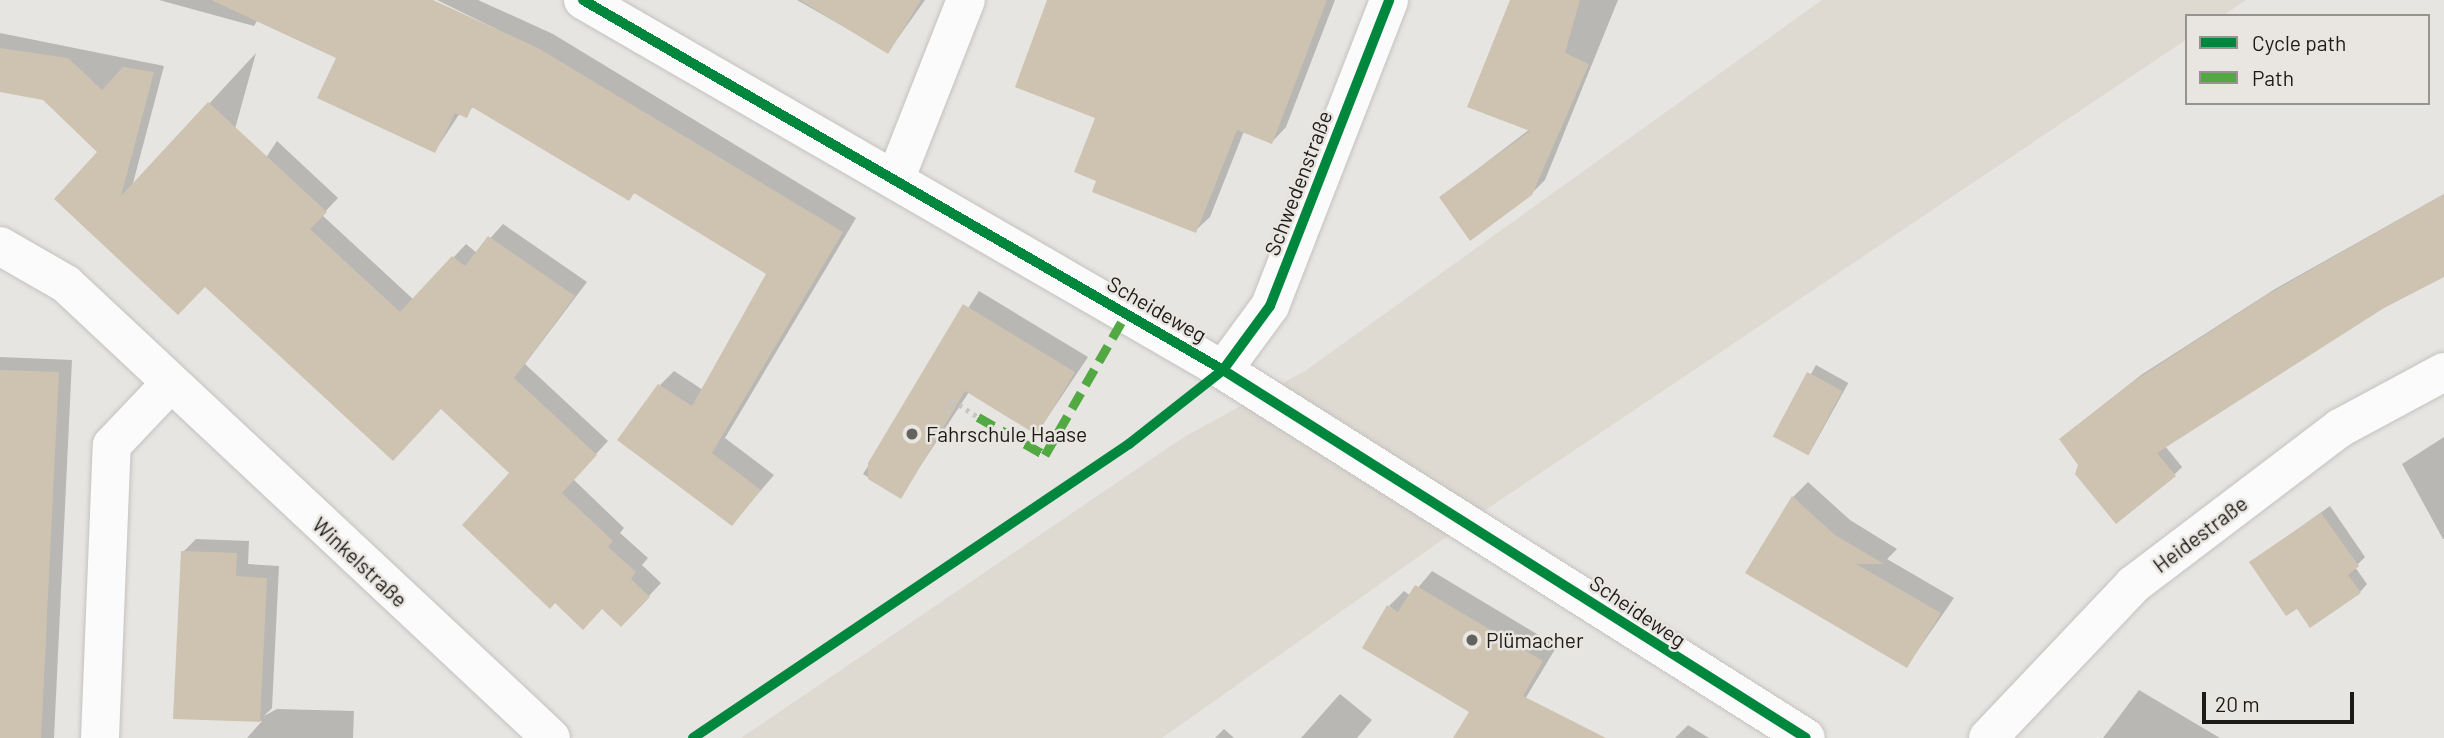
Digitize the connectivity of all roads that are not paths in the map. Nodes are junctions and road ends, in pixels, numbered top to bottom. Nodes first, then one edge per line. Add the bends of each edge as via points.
1 (583, 0) edge
2 (965, 0) edge
3 (1390, 0) edge
4 (895, 180) junction
5 (0, 246) edge
6 (1223, 370) junction
7 (2444, 372) edge
8 (169, 385) junction
9 (100, 738) edge
10 (551, 738) edge
11 (1806, 738) edge
12 (1989, 738) edge

1 - 4 street, Scheideweg
2 - 4 street
3 - 6 street, Schwedenstraße via 1270,306
4 - 6 street, Scheideweg
5 - 8 street, Winkelstraße via 66,284
6 - 11 street, Scheideweg via 1469,521 1685,666
7 - 12 street, Heidestraße via 2340,428 2133,585
8 - 9 street via 112,445
8 - 10 street, Winkelstraße

